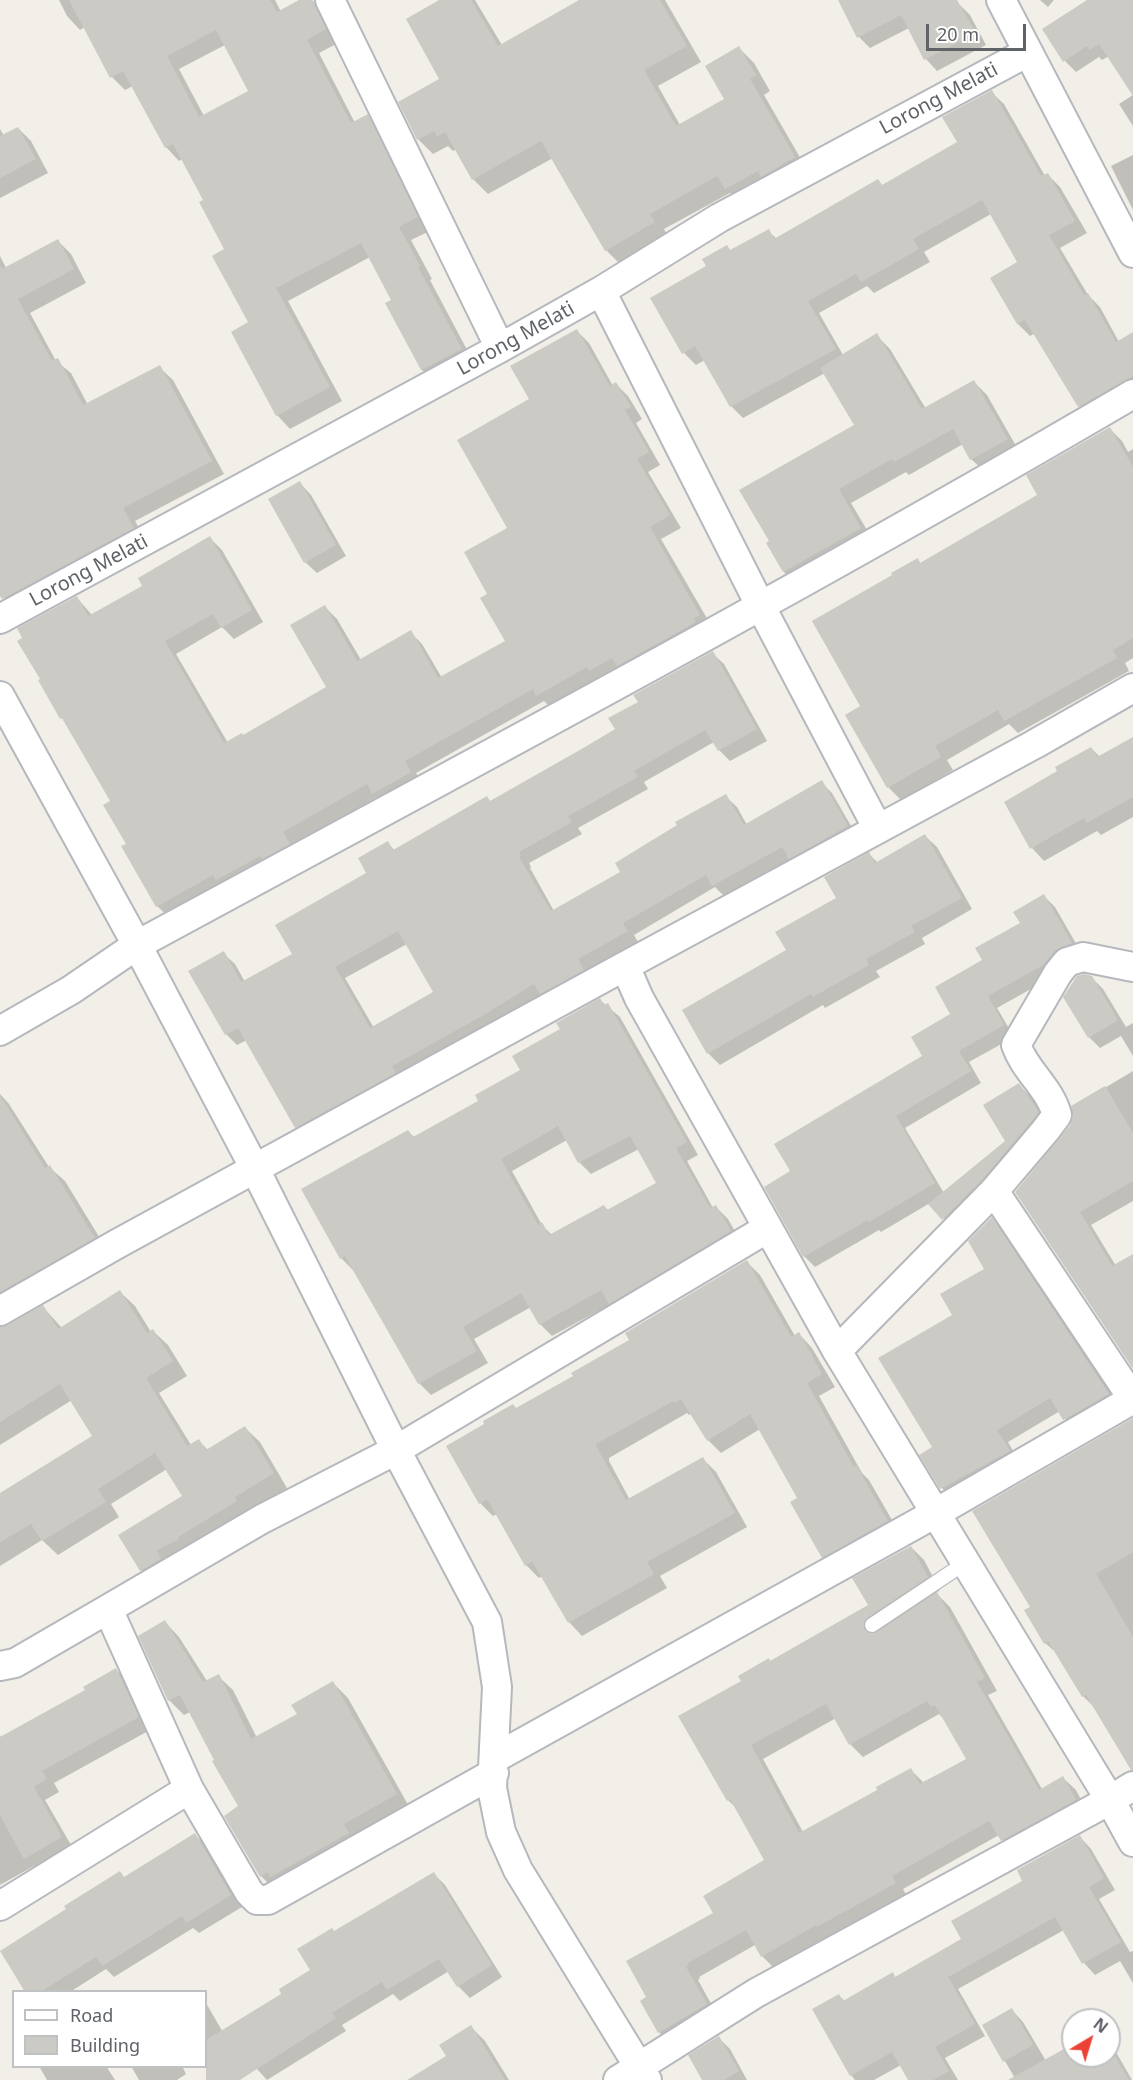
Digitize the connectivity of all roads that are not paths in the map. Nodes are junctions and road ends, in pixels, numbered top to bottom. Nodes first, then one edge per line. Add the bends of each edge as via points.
1 (330, 0) edge
2 (1001, 0) edge
3 (1028, 52) junction
4 (1133, 253) edge
5 (601, 291) junction
6 (500, 348) junction
7 (1133, 394) edge
8 (761, 607) junction
9 (0, 619) edge
10 (1133, 688) edge
11 (0, 696) edge
12 (878, 829) junction
13 (137, 945) junction
14 (625, 966) junction
15 (1133, 967) edge
16 (0, 1031) edge
17 (255, 1169) junction
18 (994, 1191) junction
19 (768, 1228) junction
20 (0, 1311) edge
21 (837, 1351) junction
22 (1133, 1399) edge
23 (396, 1450) junction
24 (934, 1514) junction
25 (965, 1563) junction
26 (108, 1609) junction
27 (872, 1625) dead end
28 (0, 1666) edge
29 (494, 1765) junction
30 (189, 1789) junction
31 (1121, 1793) edge
32 (1133, 1842) edge
33 (0, 1906) edge
34 (635, 2076) edge

1 - 6 street
2 - 3 street
3 - 4 street
3 - 5 street, Lorong Melati via 719,218
5 - 6 street, Lorong Melati
5 - 8 street
6 - 9 street, Lorong Melati
7 - 8 street
8 - 12 street
8 - 13 street
10 - 12 street
11 - 13 street
12 - 14 street
13 - 16 street via 71,990
13 - 17 street
14 - 17 street
14 - 19 street via 639,998
15 - 18 street via 1083,957 1067,962 1058,973 1016,1045 1021,1059 1053,1102 1057,1115
17 - 20 street
17 - 23 street
18 - 21 street
18 - 22 street
19 - 21 street
19 - 23 street
21 - 24 street
22 - 24 street
23 - 26 street via 262,1519
23 - 29 street via 487,1622 497,1687
24 - 25 street
24 - 29 street
25 - 27 lane
25 - 31 street
26 - 28 street via 15,1663
26 - 30 street
29 - 30 street via 268,1900 257,1900 249,1892
29 - 34 street via 492,1788 501,1832 518,1870
30 - 33 street
31 - 32 street
31 - 34 street via 756,1993

